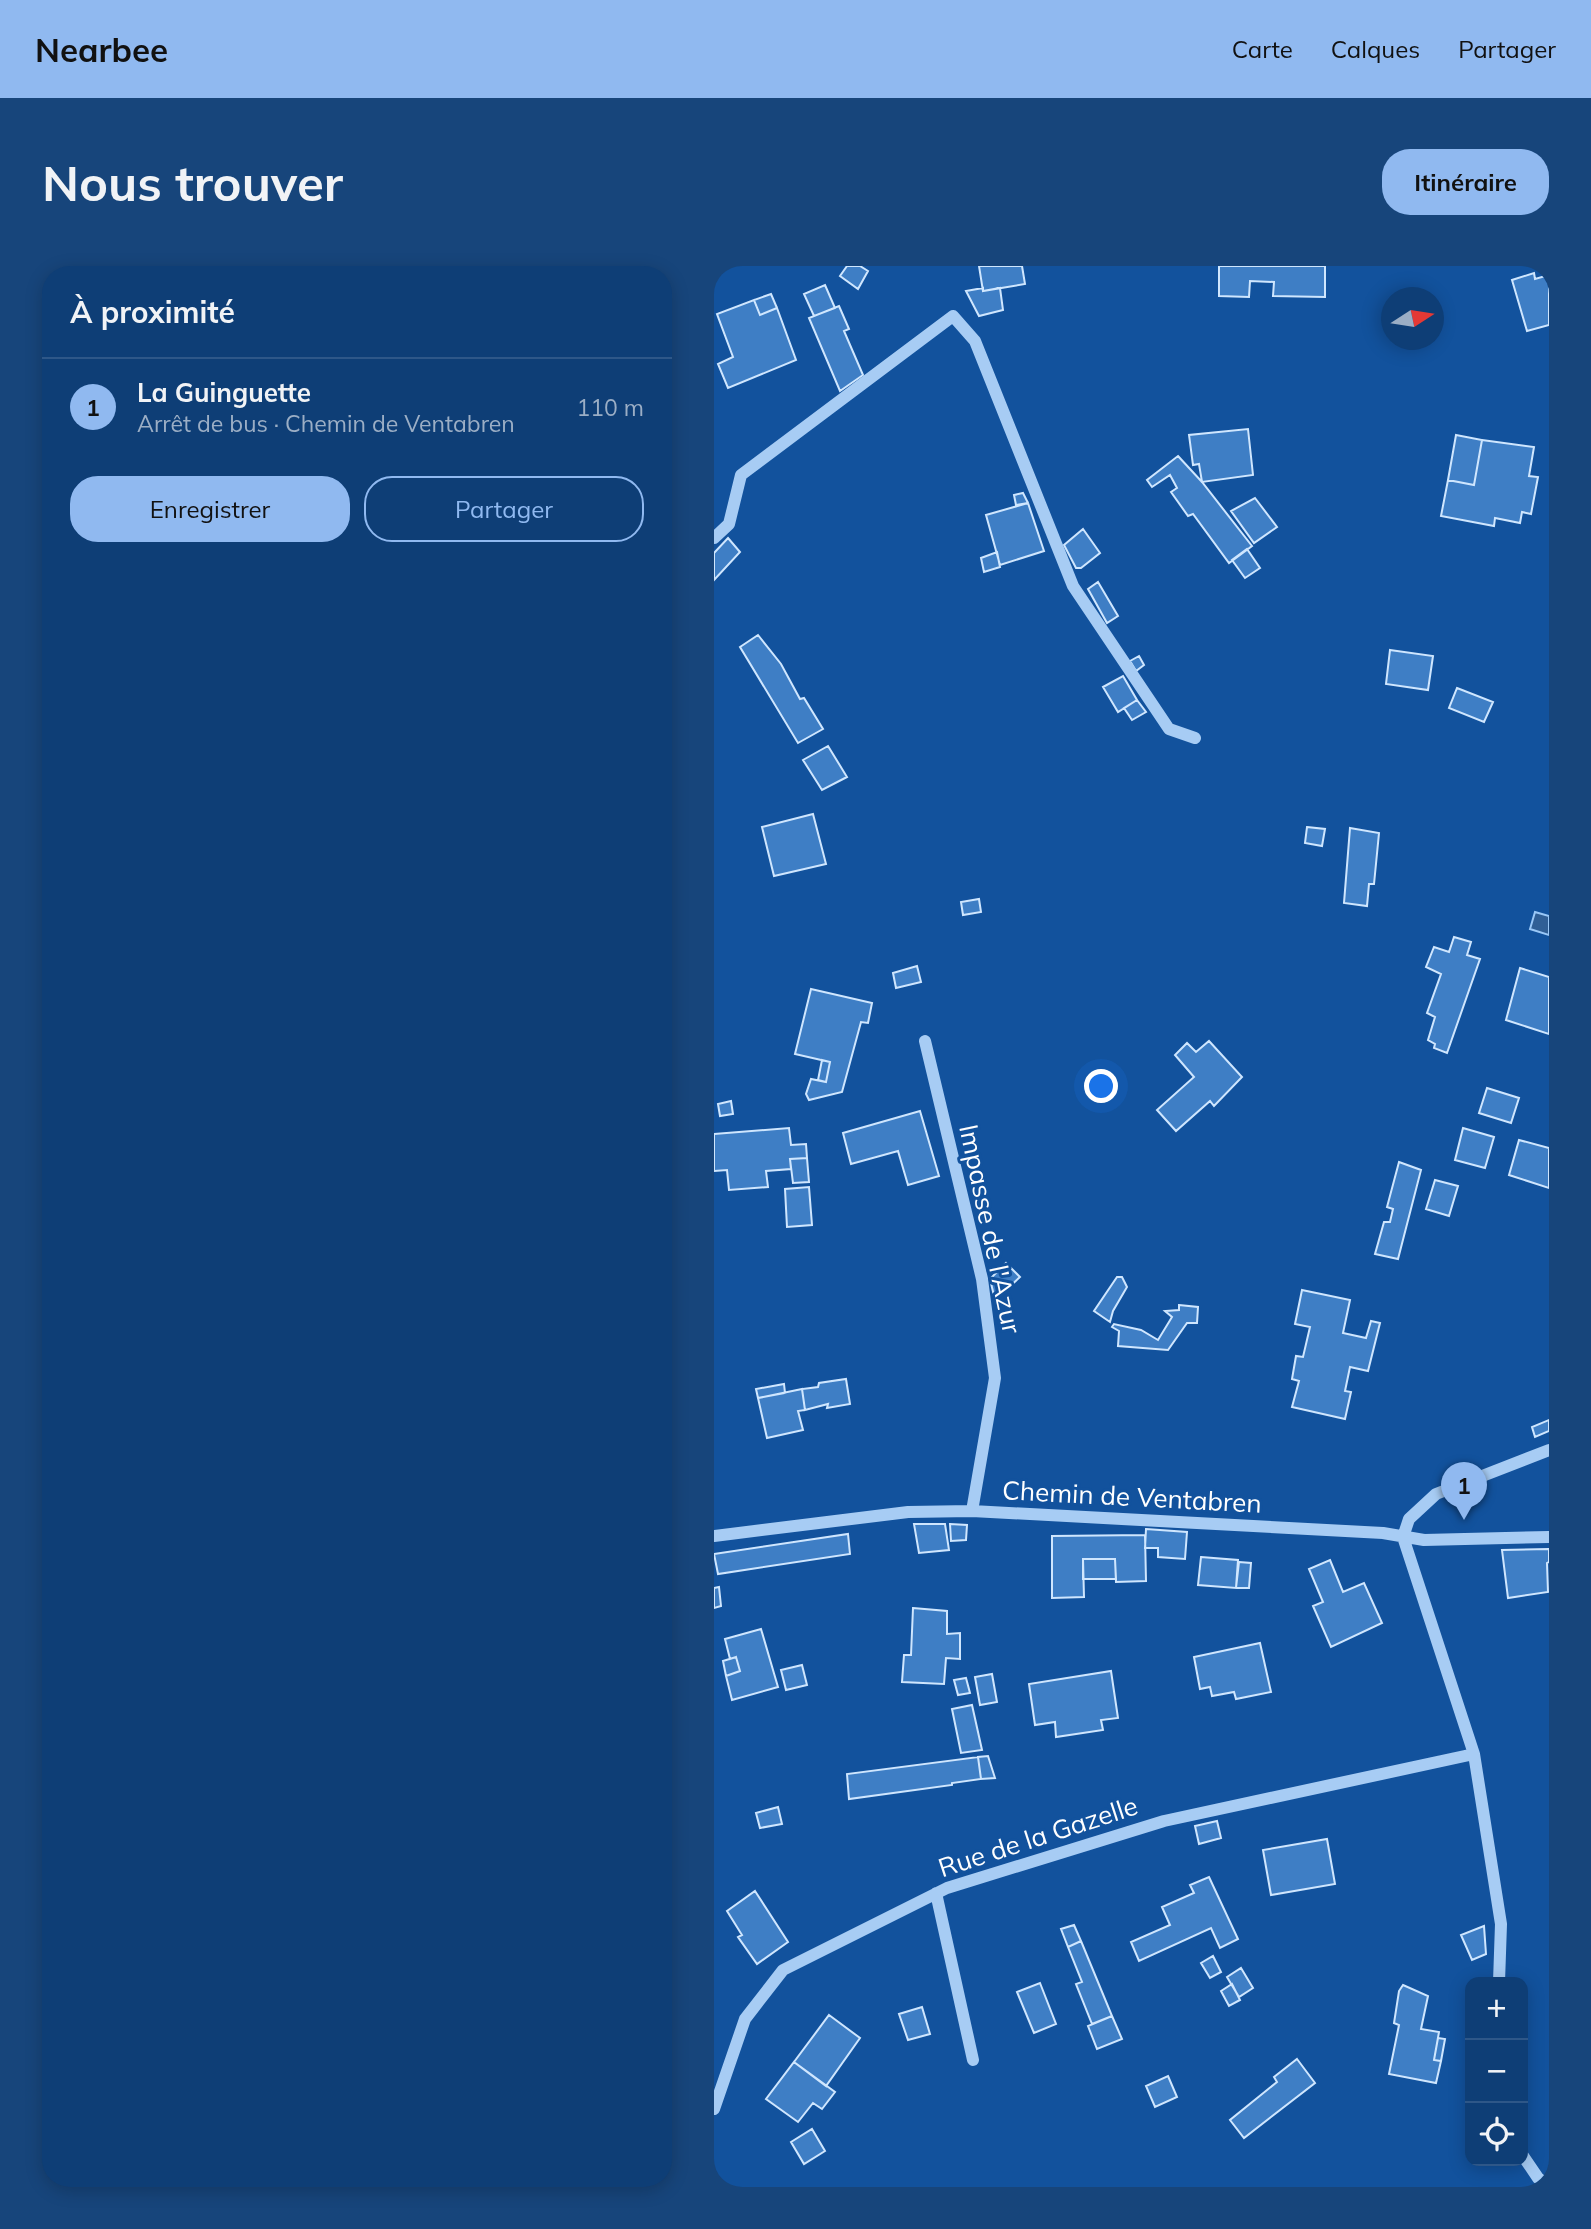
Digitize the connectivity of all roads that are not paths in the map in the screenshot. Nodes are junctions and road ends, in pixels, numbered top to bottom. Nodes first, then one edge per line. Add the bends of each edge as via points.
1 (714, 538) edge
2 (1195, 738) dead end
3 (925, 1041) dead end
4 (1549, 1450) edge
5 (972, 1511) junction
6 (714, 1536) edge
7 (1403, 1537) junction
8 (1549, 1537) edge
9 (1475, 1754) junction
10 (936, 1893) junction
11 (1499, 1977) edge
12 (973, 2060) dead end
13 (714, 2109) edge
14 (1528, 2163) edge
15 (1549, 2187) edge

1 - 2 street via 729,524 741,475 953,316 975,341 1073,586 1170,729
3 - 5 street, Impasse de l'Azur via 982,1279 995,1378
4 - 7 street via 1436,1494 1409,1519
5 - 6 street, Chemin de Ventabren via 908,1511
5 - 7 street, Chemin de Ventabren
7 - 8 street, Chemin de Ventabren
7 - 9 street
9 - 10 street, Rue de la Gazelle via 1164,1821
9 - 11 street via 1501,1924
10 - 12 street
10 - 13 street, Rue de la Gazelle via 783,1970 745,2020
14 - 15 street

